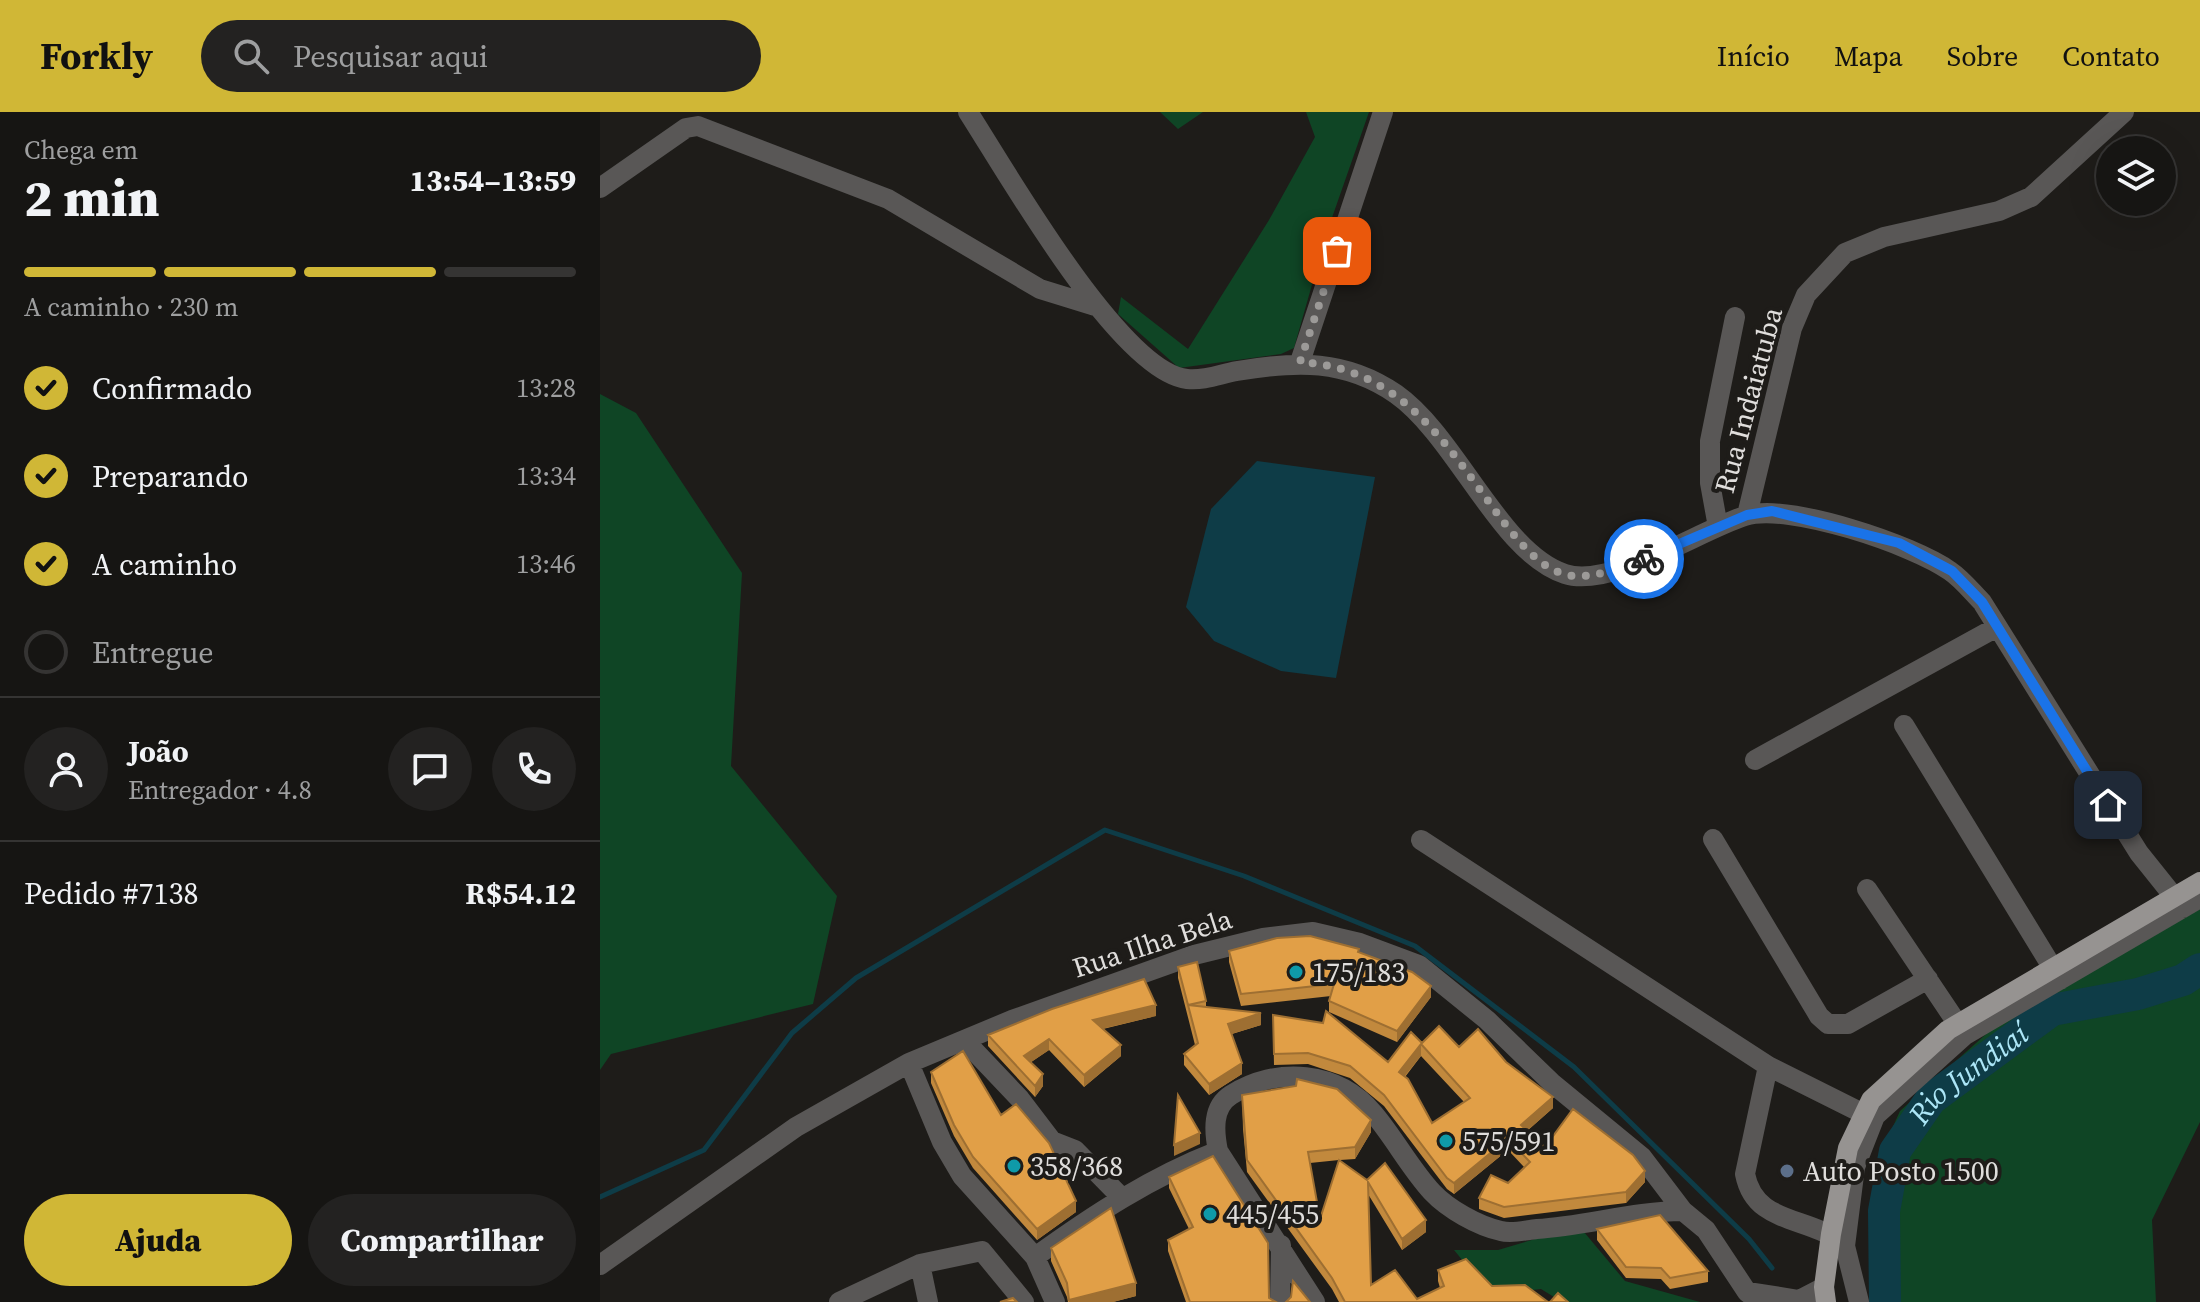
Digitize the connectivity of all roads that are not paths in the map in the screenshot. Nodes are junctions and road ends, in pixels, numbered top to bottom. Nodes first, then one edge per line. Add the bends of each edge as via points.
1 (968, 112) edge
2 (1383, 112) edge
3 (2124, 112) edge
4 (600, 188) edge
5 (1095, 306) junction
6 (1735, 317) dead end
7 (1300, 362) junction
8 (1747, 515) junction
9 (1718, 527) junction
10 (1997, 627) junction
11 (1904, 725) dead end
12 (1755, 760) dead end
13 (1713, 839) dead end
14 (1421, 840) dead end
15 (2200, 882) edge
16 (1867, 889) dead end
17 (2186, 901) edge
18 (2056, 974) junction
19 (1928, 979) junction
20 (1962, 1029) junction
21 (964, 1040) junction
22 (909, 1063) junction
23 (1768, 1066) junction
24 (1868, 1120) junction
25 (1218, 1151) junction
26 (1122, 1198) junction
27 (1683, 1211) junction
28 (1838, 1240) junction
29 (1281, 1245) junction
30 (1035, 1257) junction
31 (920, 1264) junction
32 (600, 1265) edge
33 (1825, 1294) edge
34 (1753, 1297) edge
35 (1799, 1301) edge
36 (839, 1302) edge
37 (928, 1302) edge
38 (1024, 1302) edge
39 (1055, 1302) edge
40 (1280, 1302) edge
41 (1315, 1302) edge
42 (1859, 1302) edge

1 - 5 street
2 - 7 street
3 - 8 street, Rua Indaiatuba via 2031,197 1999,211 1884,237 1845,253 1806,295 1792,328
4 - 5 street via 686,128 698,126 888,199 1040,289
5 - 7 street via 1158,365 1183,379
6 - 9 street via 1710,441
7 - 9 street via 1379,383 1401,398 1439,433 1522,544 1567,575 1596,575 1664,553
8 - 9 street
8 - 10 street via 1772,511 1899,543 1952,571
10 - 12 street
10 - 17 street via 2139,853
11 - 18 street
13 - 19 street via 1828,1024 1848,1024
14 - 23 street
15 - 17 main road
16 - 19 street
17 - 18 main road
18 - 20 main road
19 - 20 street
20 - 24 main road via 1871,1100
21 - 22 street, Rua Ilha Bela
21 - 26 street via 1052,1141 1075,1150
21 - 27 street, Rua Ilha Bela via 1194,955 1313,932 1360,943 1419,965 1487,1020 1552,1083 1642,1157
22 - 30 street via 962,1176
22 - 32 street, Rua Ilha Bela via 796,1127
23 - 24 street
23 - 28 street via 1745,1174 1748,1191 1758,1206
24 - 28 main road via 1848,1148
25 - 26 street via 1168,1171
25 - 27 street via 1216,1115 1223,1100 1270,1078 1311,1075 1372,1111 1434,1195 1478,1224 1504,1232
25 - 29 street
26 - 30 street
27 - 34 street, Rua Ilha Bela via 1706,1230
28 - 33 main road
28 - 42 street
29 - 40 street
29 - 41 street
30 - 39 street
31 - 36 street
31 - 37 street
31 - 38 street via 982,1251
33 - 35 street, Rua Ilha Bela
34 - 35 street, Rua Ilha Bela

